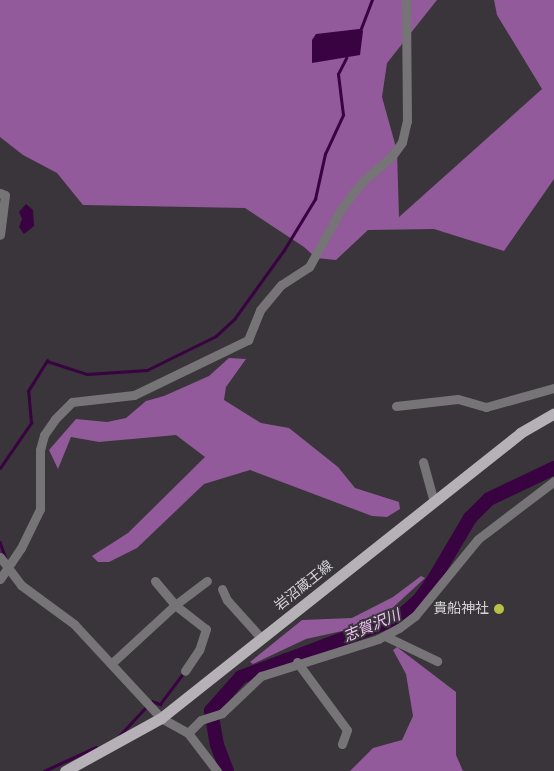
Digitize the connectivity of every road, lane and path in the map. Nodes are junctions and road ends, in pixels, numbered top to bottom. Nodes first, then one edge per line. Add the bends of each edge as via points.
1 (406, 0) edge
2 (0, 193) edge
3 (0, 236) edge
4 (554, 388) edge
5 (396, 406) dead end
6 (554, 413) edge
7 (423, 462) dead end
8 (554, 481) edge
9 (434, 502) junction
10 (0, 557) edge
11 (8, 570) junction
12 (0, 579) edge
13 (155, 581) dead end
14 (207, 581) dead end
15 (222, 589) dead end
16 (175, 605) junction
17 (385, 636) junction
18 (262, 639) junction
19 (437, 661) dead end
20 (297, 662) junction
21 (112, 663) junction
22 (185, 671) dead end
23 (161, 718) junction
24 (188, 733) junction
25 (342, 744) dead end
26 (65, 771) edge
27 (217, 771) edge

1 - 11 street via 407,121 402,142 351,196 309,267 281,285 260,310 248,340 134,395 72,402 55,419 44,435 40,450 40,509
2 - 3 street via 5,195
4 - 5 street via 486,407 458,399
6 - 9 main road, 岩沼蔵王線 via 520,433
7 - 9 street
8 - 17 street via 478,539 415,616
9 - 18 main road, 岩沼蔵王線
10 - 11 street
11 - 12 street
11 - 21 street via 42,602 74,624
13 - 16 street
14 - 16 street
15 - 18 street via 227,600
16 - 21 street
16 - 22 street via 206,629 199,650
17 - 19 street
17 - 20 street
18 - 23 main road, 岩沼蔵王線
20 - 24 street via 255,680 222,713 196,723
20 - 25 street via 348,730
21 - 23 street
23 - 24 street
23 - 26 main road, 岩沼蔵王線
24 - 27 street

